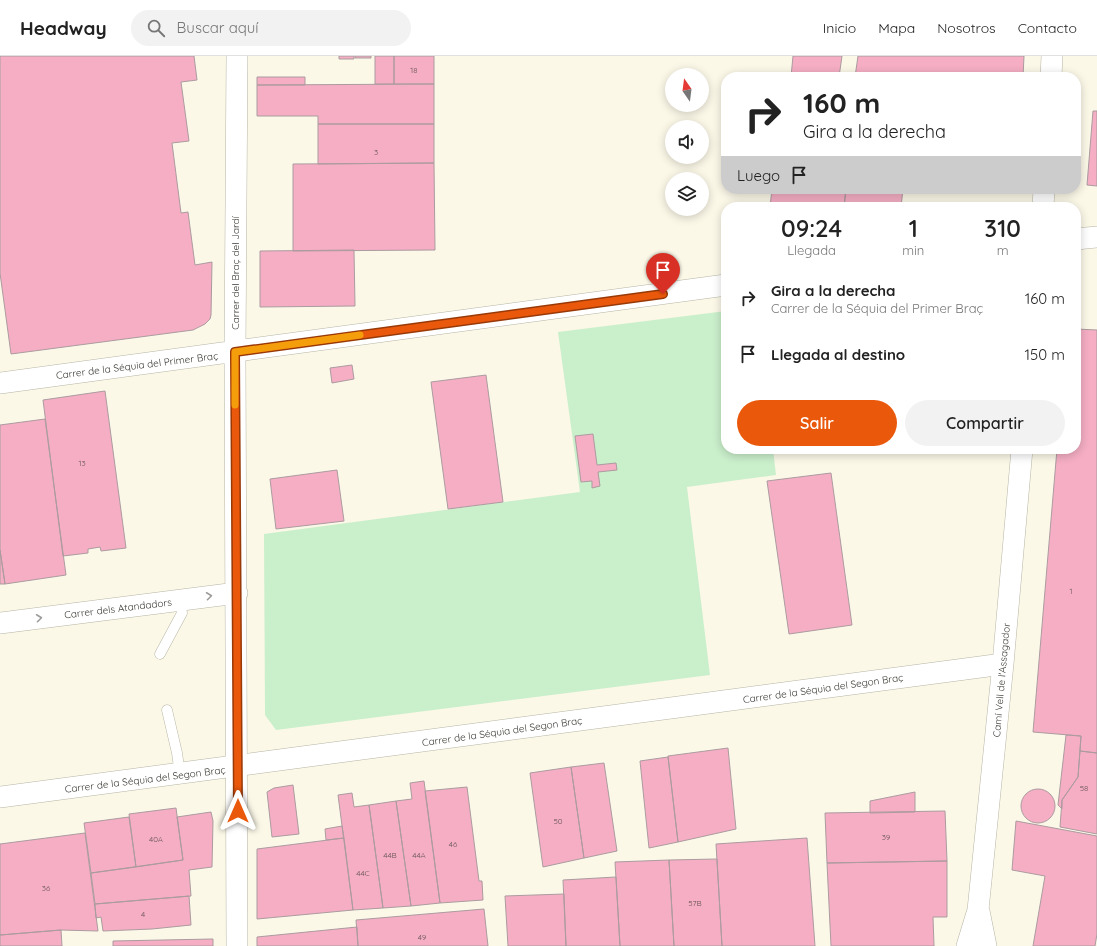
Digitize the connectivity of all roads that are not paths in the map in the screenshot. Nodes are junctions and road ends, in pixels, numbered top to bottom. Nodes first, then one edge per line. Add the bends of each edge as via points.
1 (236, 56) edge
2 (1052, 56) edge
3 (1051, 72) edge
4 (1097, 237) edge
5 (1081, 239) edge
6 (721, 286) edge
7 (235, 352) junction
8 (0, 383) edge
9 (1022, 454) edge
10 (237, 592) junction
11 (180, 600) junction
12 (0, 623) edge
13 (160, 654) dead end
14 (1003, 664) junction
15 (167, 710) dead end
16 (238, 766) junction
17 (180, 774) junction
18 (0, 797) edge
19 (978, 910) junction
20 (237, 946) edge
21 (967, 946) edge
22 (986, 946) edge

1 - 7 street, Carrer del Braç del Jardí
2 - 3 street
4 - 5 street
6 - 7 street, Carrer de la Séquia del Primer Braç
7 - 8 street, Carrer de la Séquia del Primer Braç
7 - 10 street, Carrer del Braç del Jardí
9 - 14 street, Camí Vell de l'Assagador
11 -> 10 street, Carrer dels Atandadors
10 - 16 street, Carrer del Braç del Jardí
12 -> 11 street, Carrer dels Atandadors
11 - 13 lane via 182,613
14 - 16 street, Carrer de la Séquia del Segon Braç
14 - 19 street, Camí Vell de l'Assagador
15 - 17 lane
16 - 17 street, Carrer de la Séquia del Segon Braç
16 - 20 street, Carrer del Braç del Jardí
17 - 18 street, Carrer de la Séquia del Segon Braç
19 - 21 street, Camí Vell de l'Assagador
19 - 22 street, Camí Vell de l'Assagador

